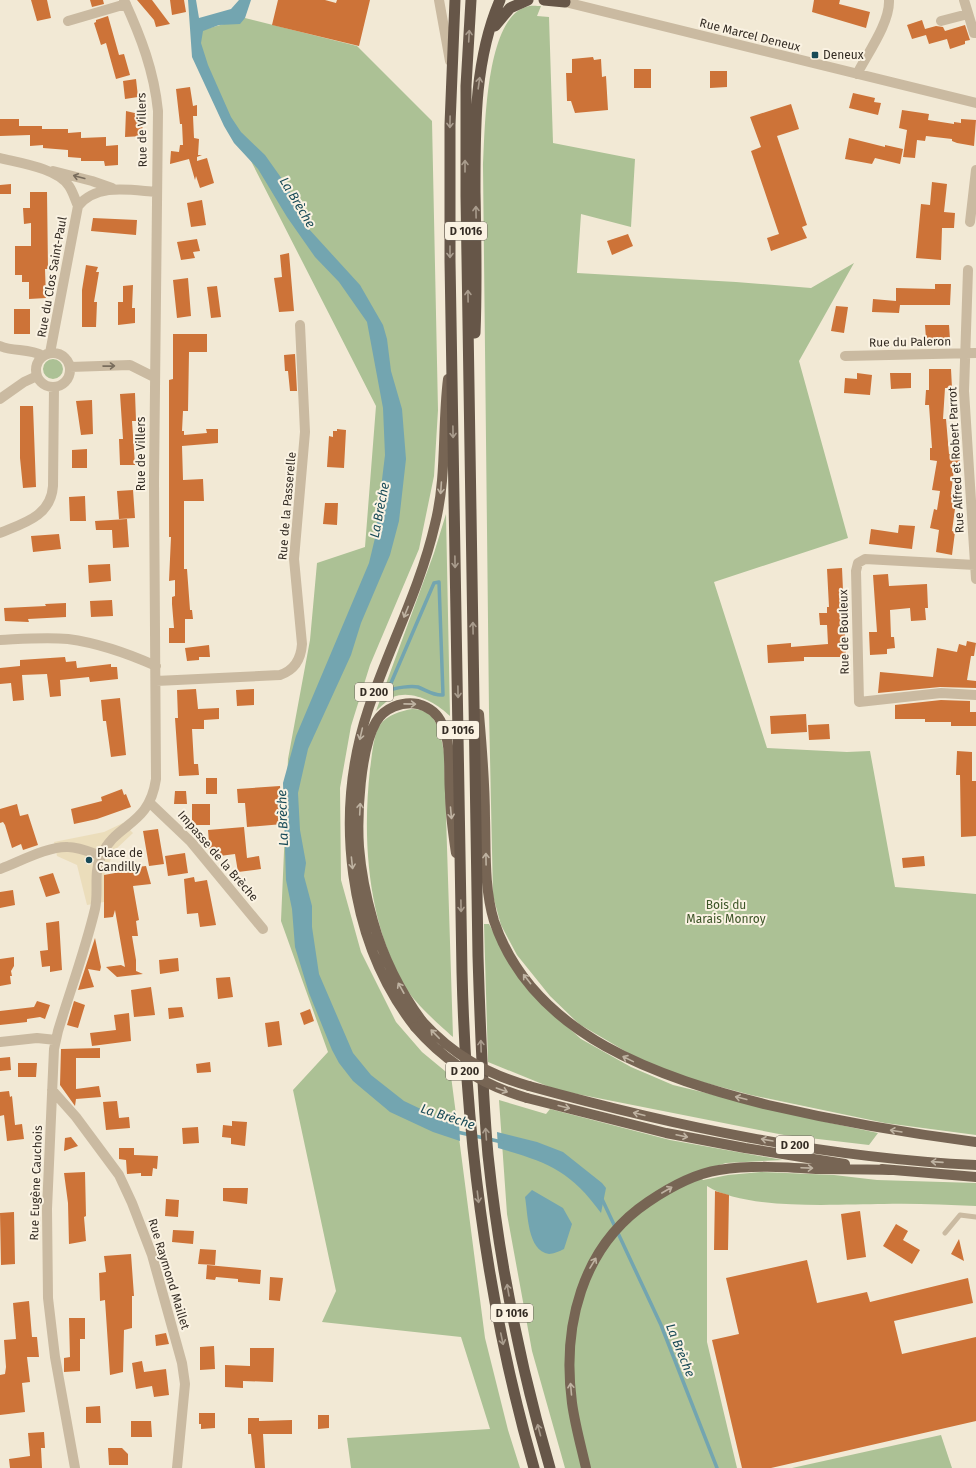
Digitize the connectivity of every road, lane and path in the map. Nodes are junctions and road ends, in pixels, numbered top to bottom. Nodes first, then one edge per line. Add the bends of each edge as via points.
1 (439, 0) edge
2 (455, 0) edge
3 (471, 0) edge
4 (500, 0) edge
5 (528, 0) edge
6 (544, 0) edge
7 (889, 0) edge
8 (964, 0) edge
9 (562, 1) edge
10 (125, 2) edge
11 (968, 14) junction
12 (68, 21) dead end
13 (941, 21) dead end
14 (976, 33) edge
15 (489, 37) junction
16 (451, 69) junction
17 (857, 74) junction
18 (976, 103) edge
19 (0, 158) edge
20 (43, 169) junction
21 (976, 170) edge
22 (114, 189) junction
23 (156, 192) junction
24 (78, 206) junction
25 (970, 222) dead end
26 (968, 270) dead end
27 (300, 325) dead end
28 (0, 346) edge
29 (452, 351) junction
30 (976, 353) edge
31 (47, 354) junction
32 (964, 354) junction
33 (845, 356) dead end
34 (70, 367) junction
35 (37, 376) junction
36 (154, 377) junction
37 (54, 386) junction
38 (0, 399) edge
39 (470, 461) junction
40 (0, 533) edge
41 (976, 565) edge
42 (976, 579) edge
43 (0, 640) edge
44 (156, 666) junction
45 (474, 667) junction
46 (156, 681) junction
47 (976, 695) edge
48 (150, 803) junction
49 (101, 856) junction
50 (0, 869) edge
51 (461, 880) junction
52 (263, 929) dead end
53 (419, 1024) junction
54 (56, 1040) junction
55 (0, 1042) edge
56 (52, 1090) junction
57 (976, 1142) edge
58 (976, 1165) edge
59 (889, 1170) junction
60 (976, 1177) edge
61 (976, 1217) edge
62 (945, 1233) dead end
63 (75, 1468) edge
64 (177, 1468) edge
65 (534, 1468) edge
66 (550, 1468) edge
67 (586, 1468) edge

1 - 16 street
2 - 16 highway, D 1016
39 -> 3 highway, D 1016 via 465,150
4 - 15 highway
5 - 15 highway via 506,12 494,26
6 - 9 highway
7 - 17 street via 883,24
8 - 11 street
9 - 17 street, Rue Marcel Deneux
10 - 12 street
10 - 23 street, Rue de Villers via 146,49 152,71 158,111
11 - 13 street
11 - 14 street
39 -> 15 highway via 477,284 476,127 479,82
16 -> 29 highway, D 1016 via 449,154
17 - 18 street, Rue Marcel Deneux
19 - 20 street
22 -> 20 street via 92,180
20 - 24 street via 66,182
21 - 25 street
22 - 23 street
22 - 24 street via 93,193
23 - 36 street, Rue de Villers
24 - 31 street, Rue du Clos Saint-Paul
26 - 32 street, Rue Alfred et Robert Parrot
27 - 46 street, Rue de la Passerelle via 305,415 304,457 294,559 302,644 300,657 290,670 273,676
28 - 31 street, Rue du Clos Saint-Paul
29 -> 51 highway, D 1016
29 -> 53 main road, D 200 via 445,405 441,490 435,525 417,583 364,722 354,768 350,811 353,874 363,920 388,984
30 - 32 street, Rue du Paleron
31 - 34 street via 63,356
31 - 35 street via 37,365
32 - 33 street, Rue du Paleron
32 - 41 street, Rue Alfred et Robert Parrot
34 -> 36 street via 130,365
34 - 37 street via 66,381
35 - 37 street via 44,384
35 - 38 street
36 - 44 street, Rue de Villers
37 - 40 street via 53,486 50,501 43,512 34,518
45 -> 39 highway, D 1016
41 - 42 street, Rue Alfred et Robert Parrot
41 - 47 street, Rue de Bouleux via 861,560 856,567 855,604 859,702 941,693
43 - 44 street via 77,640 117,650
44 - 46 street, Rue de Villers
57 -> 45 main road via 881,1129 701,1087 613,1051 550,1007 516,964 500,935 491,910 484,778
66 -> 45 highway, D 1016 via 526,1379 513,1317 488,1155 478,956
46 - 48 street, Rue de Villers via 156,779
48 - 49 street, Rue de Villers via 141,816 109,843
48 - 52 street, Impasse de la Brèche via 188,839
49 - 50 street via 74,848 56,849
49 - 54 street, Rue Eugène Cauchois via 97,869 96,903
53 -> 51 main road, D 200 via 380,943 367,895 359,846 362,783 371,735 379,718 398,705 410,703 424,706 435,714 444,729 448,746 452,828
51 -> 65 highway, D 1016 via 463,996 473,1158 494,1302
58 -> 53 main road, D 200, bridge via 895,1158 751,1137 646,1116 499,1077 474,1064
53 -> 59 main road, D 200, bridge via 437,1050 461,1069 487,1084 527,1098 707,1141
54 - 55 street via 37,1038
54 - 56 street, Rue Eugène Cauchois
56 - 63 street, Rue Eugène Cauchois via 47,1216 48,1298 55,1357
56 - 64 street, Rue Raymond Maillet via 76,1117 119,1176 150,1248 184,1376 185,1397
59 - 60 main road, D 200
67 -> 59 main road, D 200 via 572,1403 570,1343 578,1295 603,1246 634,1212 656,1196 686,1180 718,1170 757,1167
61 - 62 lane via 960,1216

